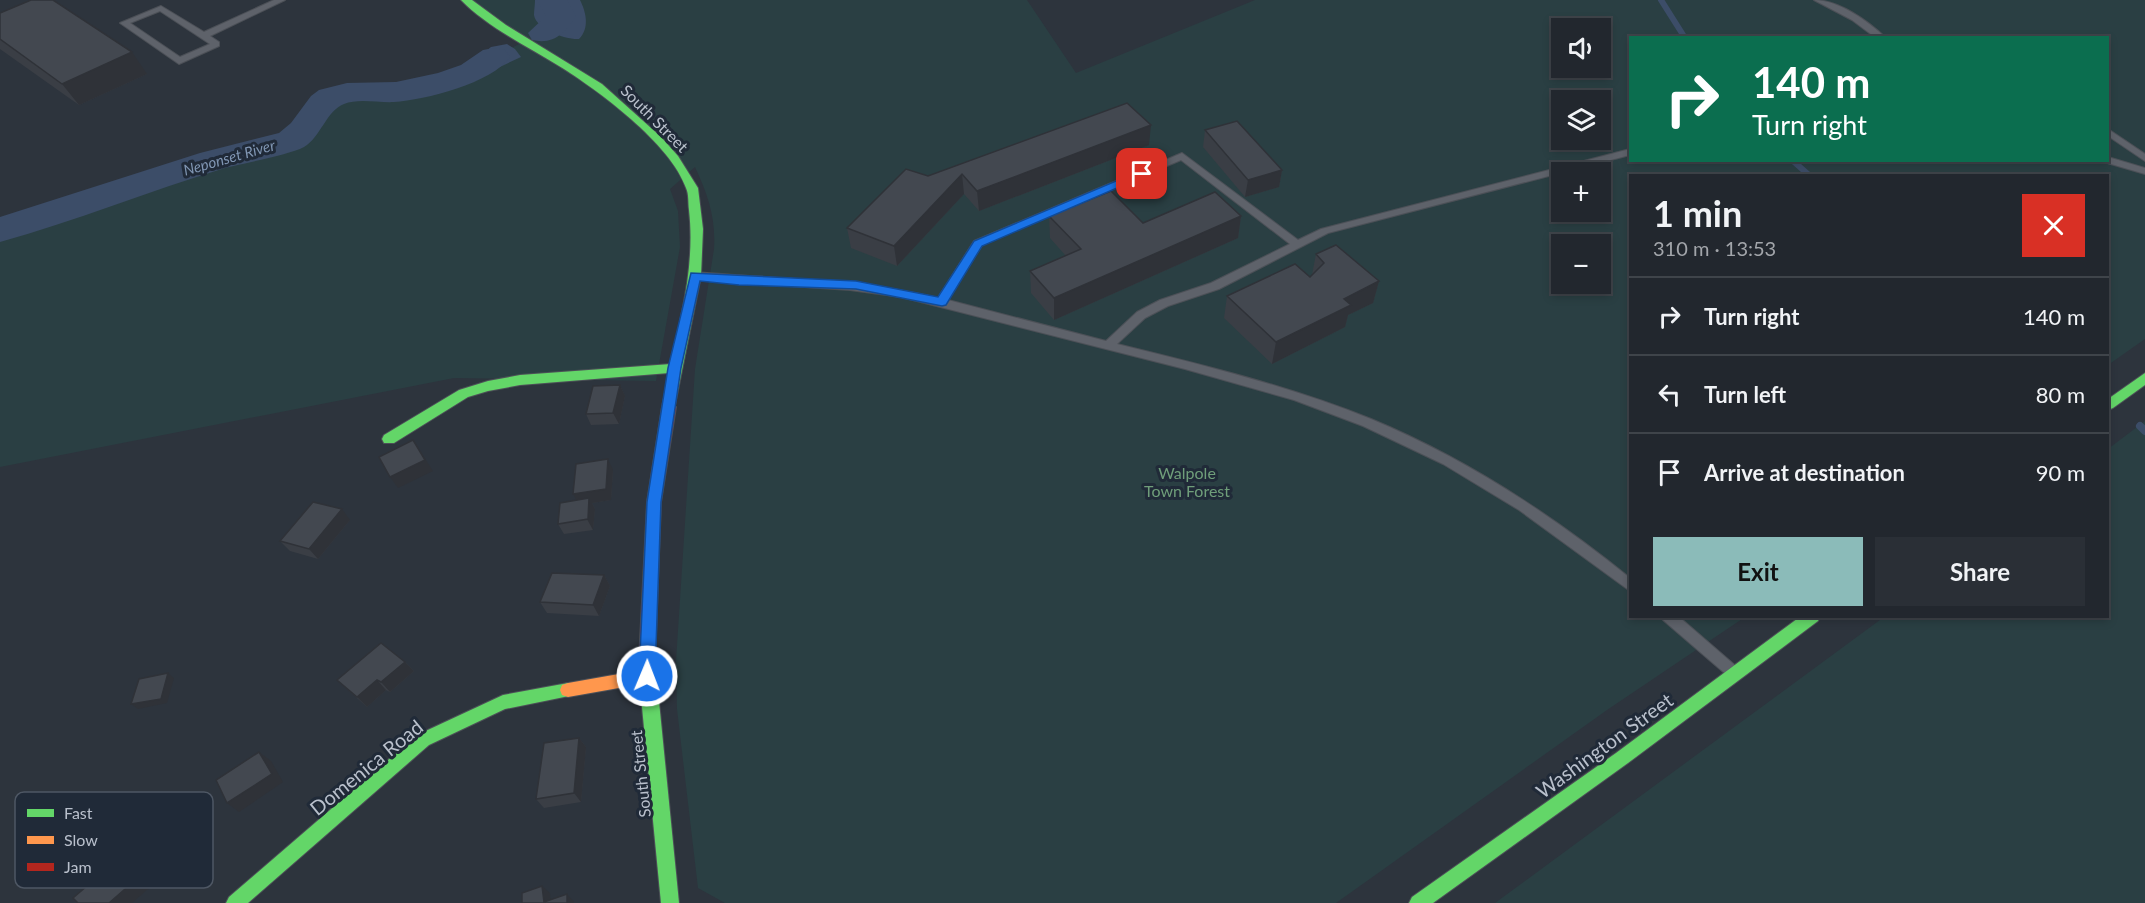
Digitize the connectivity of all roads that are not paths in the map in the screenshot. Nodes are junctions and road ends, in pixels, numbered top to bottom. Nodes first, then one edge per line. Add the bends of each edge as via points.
1 (281, 0) edge
2 (466, 0) edge
3 (1818, 0) edge
4 (203, 36) junction
5 (1879, 36) edge
6 (2109, 133) edge
7 (1629, 152) edge
8 (2145, 158) edge
9 (2109, 161) edge
10 (2145, 171) edge
11 (1297, 245) junction
12 (695, 276) junction
13 (942, 302) junction
14 (1108, 345) junction
15 (675, 368) junction
16 (2145, 378) edge
17 (2109, 404) edge
18 (389, 439) dead end
19 (1629, 584) edge
20 (1670, 618) edge
21 (1810, 618) edge
22 (1735, 673) junction
23 (647, 676) junction
24 (235, 903) edge
25 (670, 903) edge
26 (1418, 903) edge

1 - 4 lane
2 - 12 street, South Street via 598,86 674,158 692,188 697,228
3 - 5 lane via 1855,18
4 - 4 lane via 216,44 178,61 124,23 161,8
6 - 8 lane
7 - 11 lane via 1325,231
9 - 10 lane
11 - 13 lane via 1182,156 978,243
11 - 14 lane via 1215,286 1141,315
12 - 13 lane via 856,285
12 - 15 street, South Street
13 - 14 lane
14 - 19 lane via 1245,380 1380,429 1502,493 1593,554
15 - 18 street via 488,386 464,393
15 - 23 street, South Street via 654,502
16 - 17 street
20 - 22 lane
21 - 22 street, Washington Street
22 - 26 street, Washington Street
23 - 24 street, Domenica Road via 503,702 423,740
23 - 25 street, South Street

